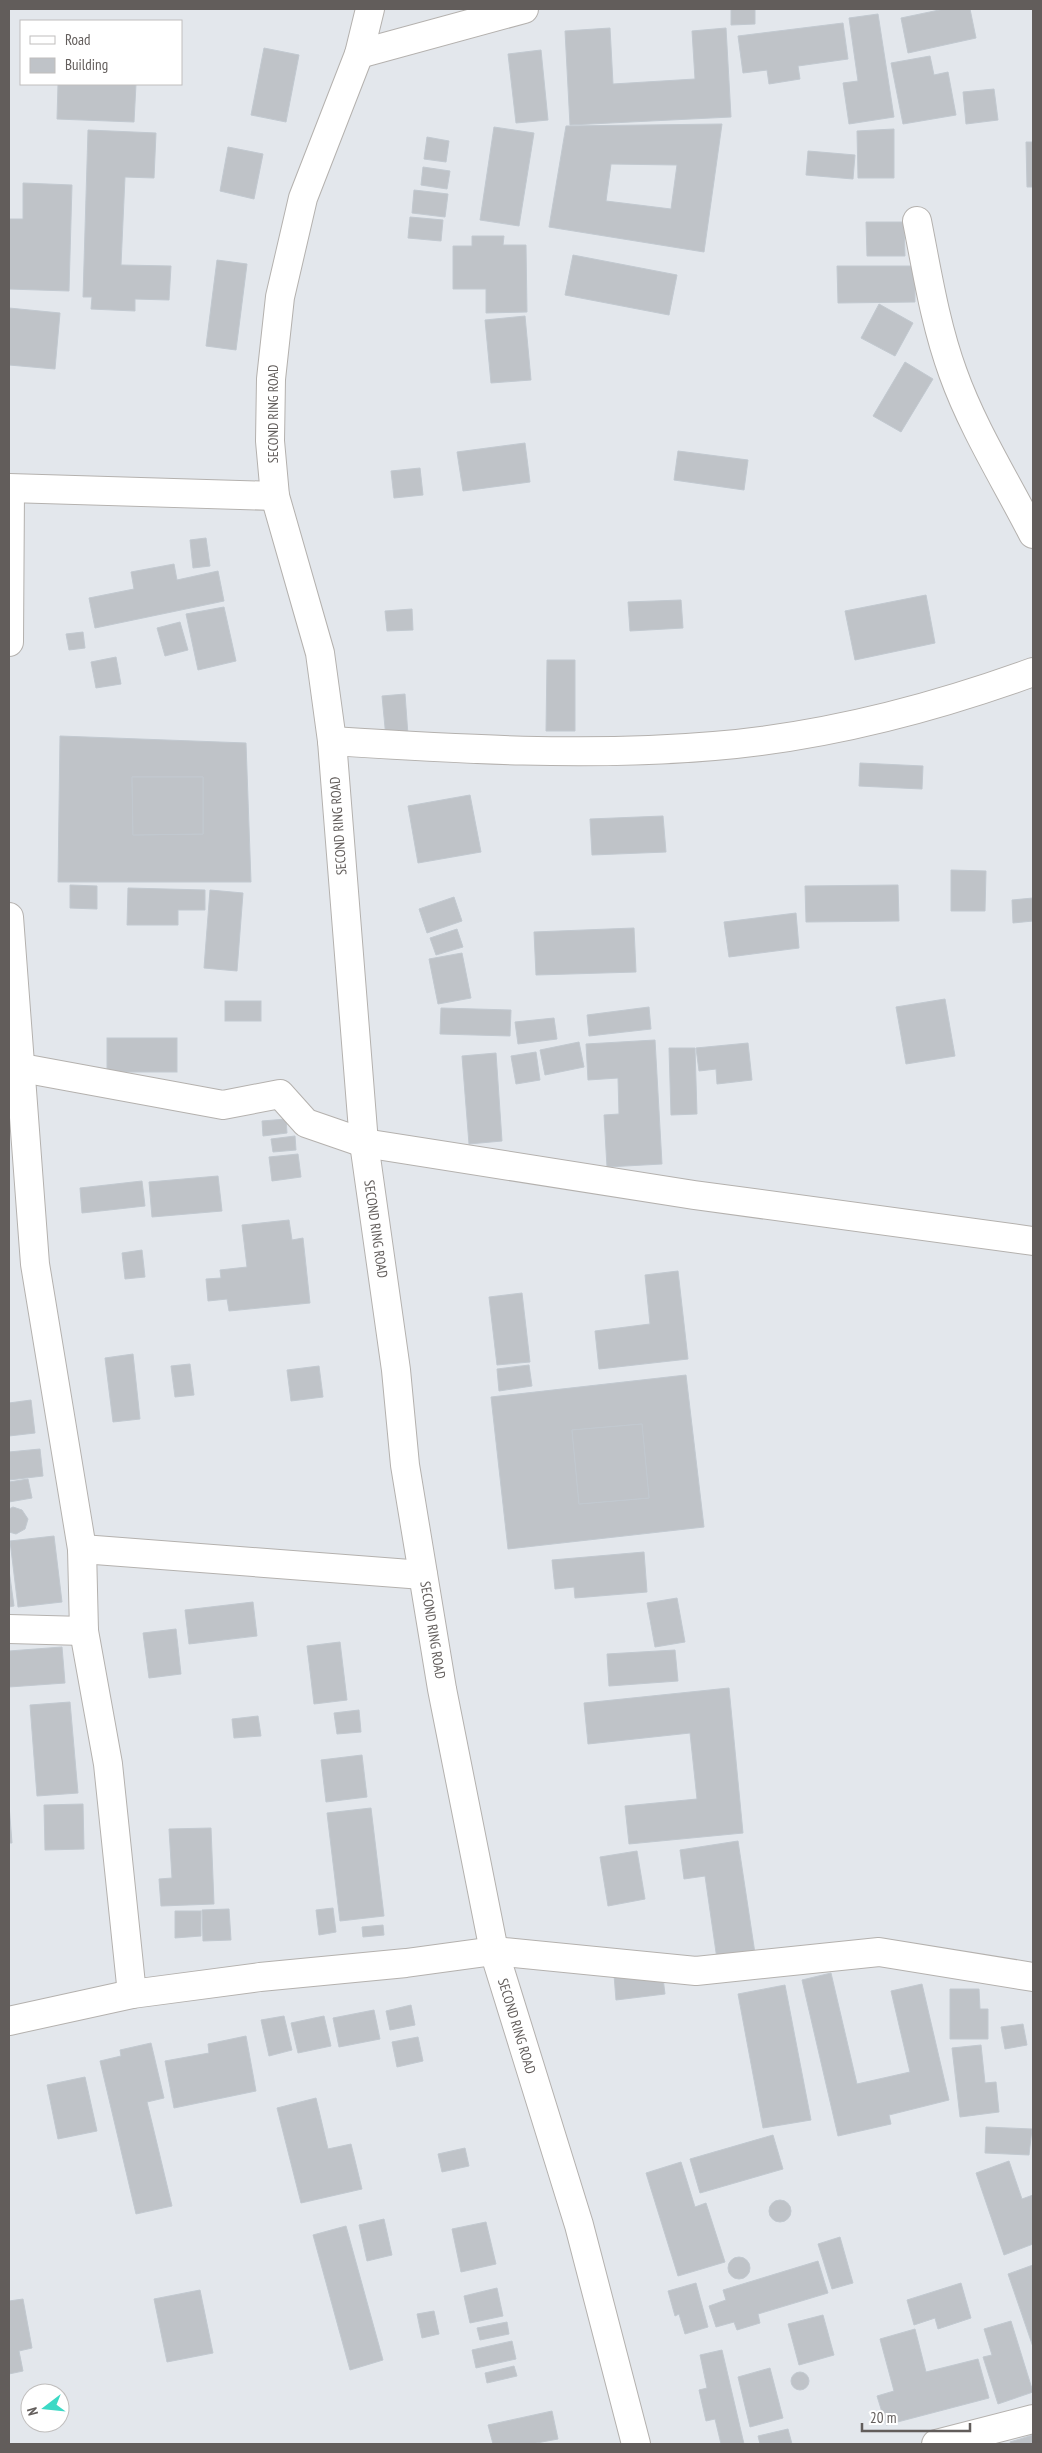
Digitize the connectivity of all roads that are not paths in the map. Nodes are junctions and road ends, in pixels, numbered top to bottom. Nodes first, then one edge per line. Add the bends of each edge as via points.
1 (370, 9) edge
2 (524, 9) edge
3 (359, 54) junction
4 (917, 220) dead end
5 (9, 489) edge
6 (275, 496) junction
7 (1033, 534) edge
8 (9, 642) edge
9 (1033, 672) edge
10 (332, 741) junction
11 (9, 917) edge
12 (22, 1068) junction
13 (364, 1143) junction
14 (1033, 1241) edge
15 (82, 1549) junction
16 (423, 1575) junction
17 (9, 1629) edge
18 (84, 1631) junction
19 (494, 1950) junction
20 (1033, 1976) edge
21 (132, 1994) junction
22 (9, 2021) edge
23 (1033, 2419) edge
24 (636, 2444) edge
25 (936, 2444) edge

1 - 3 street, SECOND RING ROAD
2 - 3 street
3 - 6 street, SECOND RING ROAD via 303,198 280,297 271,379 270,441
4 - 7 street via 935,311 953,373
5 - 6 street
5 - 8 street
6 - 10 street, SECOND RING ROAD via 320,653
9 - 10 street via 918,710 804,734 712,746 505,752
10 - 13 street, SECOND RING ROAD
11 - 12 street
12 - 13 street via 223,1105 280,1094 306,1123
12 - 15 street via 35,1264
13 - 14 street via 694,1195
13 - 16 street, SECOND RING ROAD via 396,1370 405,1465
15 - 16 street
15 - 18 street
16 - 19 street, SECOND RING ROAD via 442,1689
17 - 18 street
18 - 21 street via 108,1764
19 - 20 street via 696,1971 880,1952
19 - 21 street
19 - 24 street, SECOND RING ROAD via 579,2225
21 - 22 street
23 - 25 street

